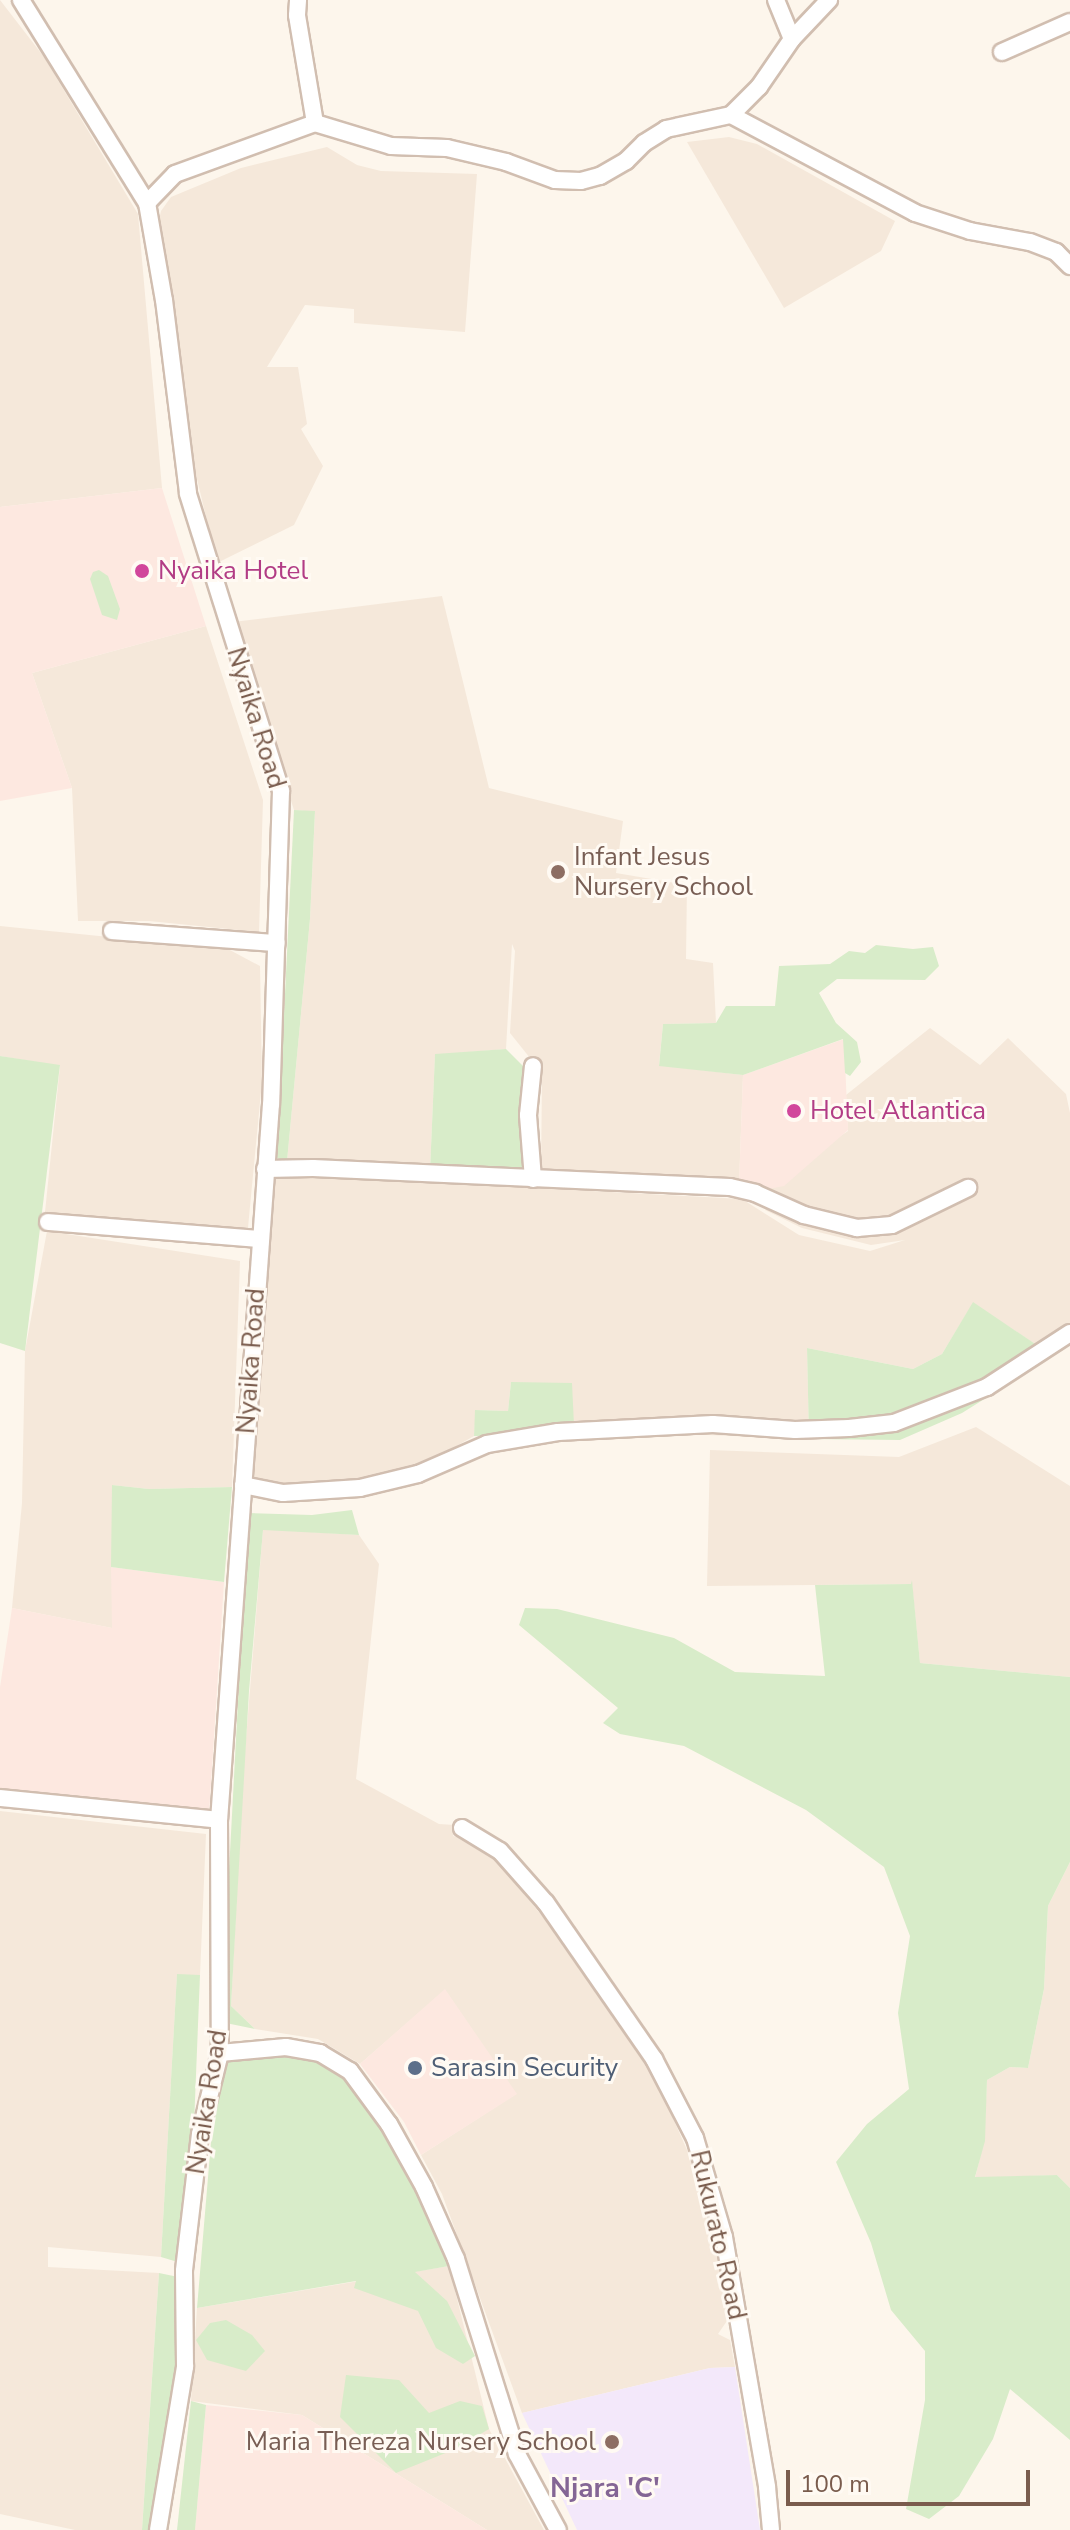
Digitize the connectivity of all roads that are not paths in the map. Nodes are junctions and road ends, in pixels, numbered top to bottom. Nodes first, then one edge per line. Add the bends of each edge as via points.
1 (21, 0) edge
2 (298, 0) edge
3 (776, 0) edge
4 (829, 0) edge
5 (1070, 22) edge
6 (792, 39) junction
7 (1002, 52) dead end
8 (731, 115) junction
9 (315, 123) junction
10 (147, 203) junction
11 (1070, 266) edge
12 (112, 931) dead end
13 (277, 943) junction
14 (533, 1066) dead end
15 (265, 1169) junction
16 (533, 1179) junction
17 (968, 1188) dead end
18 (48, 1222) dead end
19 (260, 1239) junction
20 (1070, 1333) edge
21 (243, 1485) junction
22 (0, 1798) edge
23 (219, 1820) junction
24 (462, 1828) dead end
25 (220, 2053) junction
26 (158, 2530) edge
27 (558, 2530) edge
28 (771, 2530) edge

1 - 10 street
2 - 9 street
3 - 6 street
4 - 6 street
5 - 7 street
6 - 8 street via 759,87
8 - 9 street via 666,129 626,161 581,181 555,180 447,148 391,146
8 - 11 street via 925,218 1030,242 1056,252
9 - 10 street via 175,174
10 - 13 street, Nyaika Road via 188,494 281,791
12 - 13 street
13 - 15 street, Nyaika Road
14 - 16 street via 528,1115
15 - 16 street
15 - 19 street, Nyaika Road
16 - 17 street via 730,1187 857,1228 892,1225
18 - 19 street
19 - 21 street, Nyaika Road
20 - 21 street via 987,1387 894,1423 795,1430 713,1424 558,1432 487,1444 418,1474 360,1488 283,1493
21 - 23 street, Nyaika Road
22 - 23 street
23 - 25 street, Nyaika Road
24 - 28 street, Rukurato Road via 500,1851 546,1903 654,2059 695,2138 727,2250
25 - 26 street, Nyaika Road via 200,2134 184,2271 185,2367
25 - 27 street via 286,2047 320,2053 350,2071 389,2124 456,2259 517,2454

